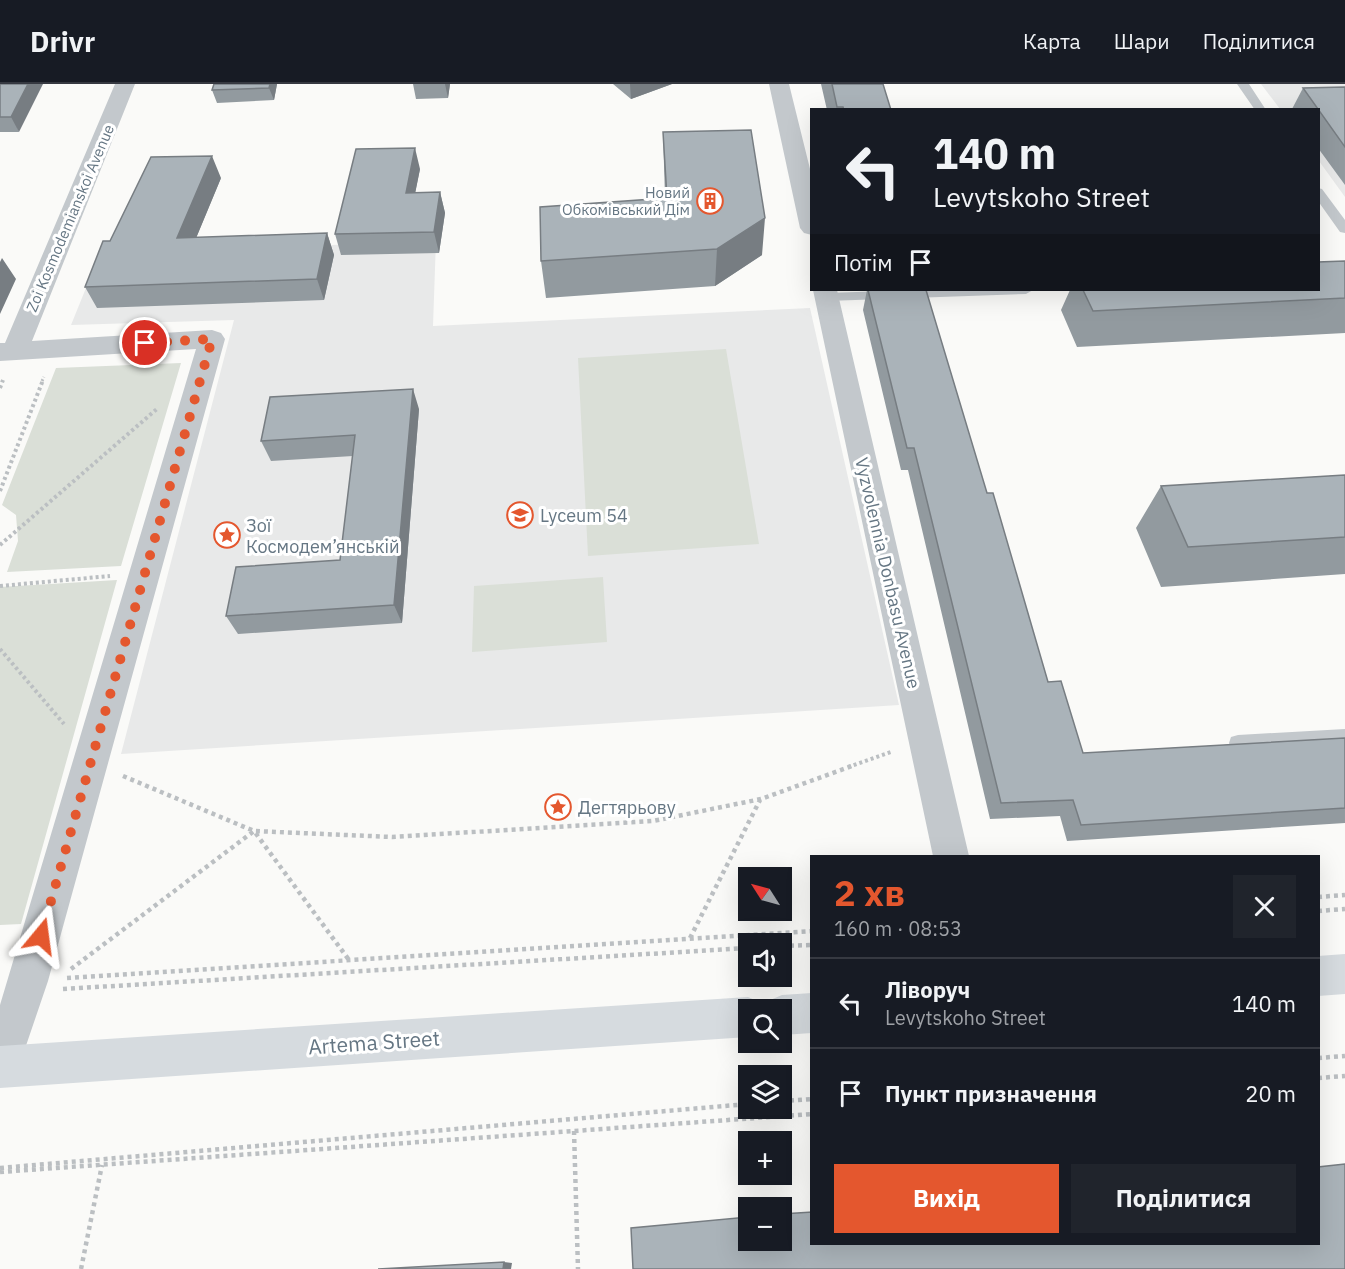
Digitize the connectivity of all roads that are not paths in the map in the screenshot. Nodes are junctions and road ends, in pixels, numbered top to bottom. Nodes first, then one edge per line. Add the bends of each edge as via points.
1 (126, 84) edge
2 (779, 84) edge
3 (1243, 84) edge
4 (1260, 108) edge
5 (1320, 195) edge
6 (810, 219) edge
7 (1345, 229) edge
8 (959, 291) edge
9 (826, 293) edge
10 (7, 352) edge
11 (1345, 737) edge
12 (1238, 743) edge
13 (951, 855) edge
14 (1345, 974) edge
15 (1320, 976) edge
16 (810, 1013) edge
17 (792, 1014) edge
18 (738, 1018) edge
19 (0, 1063) edge
20 (0, 1067) edge

1 - 10 street, Zoi Kosmodemianskoi Avenue
2 - 6 street
3 - 4 lane
5 - 7 lane
8 - 9 lane
9 - 13 street, Vyzvolennia Donbasu Avenue
10 - 19 street via 212,339 24,992
11 - 12 lane
14 - 15 main road
16 - 17 main road
18 - 20 main road, Artema Street

